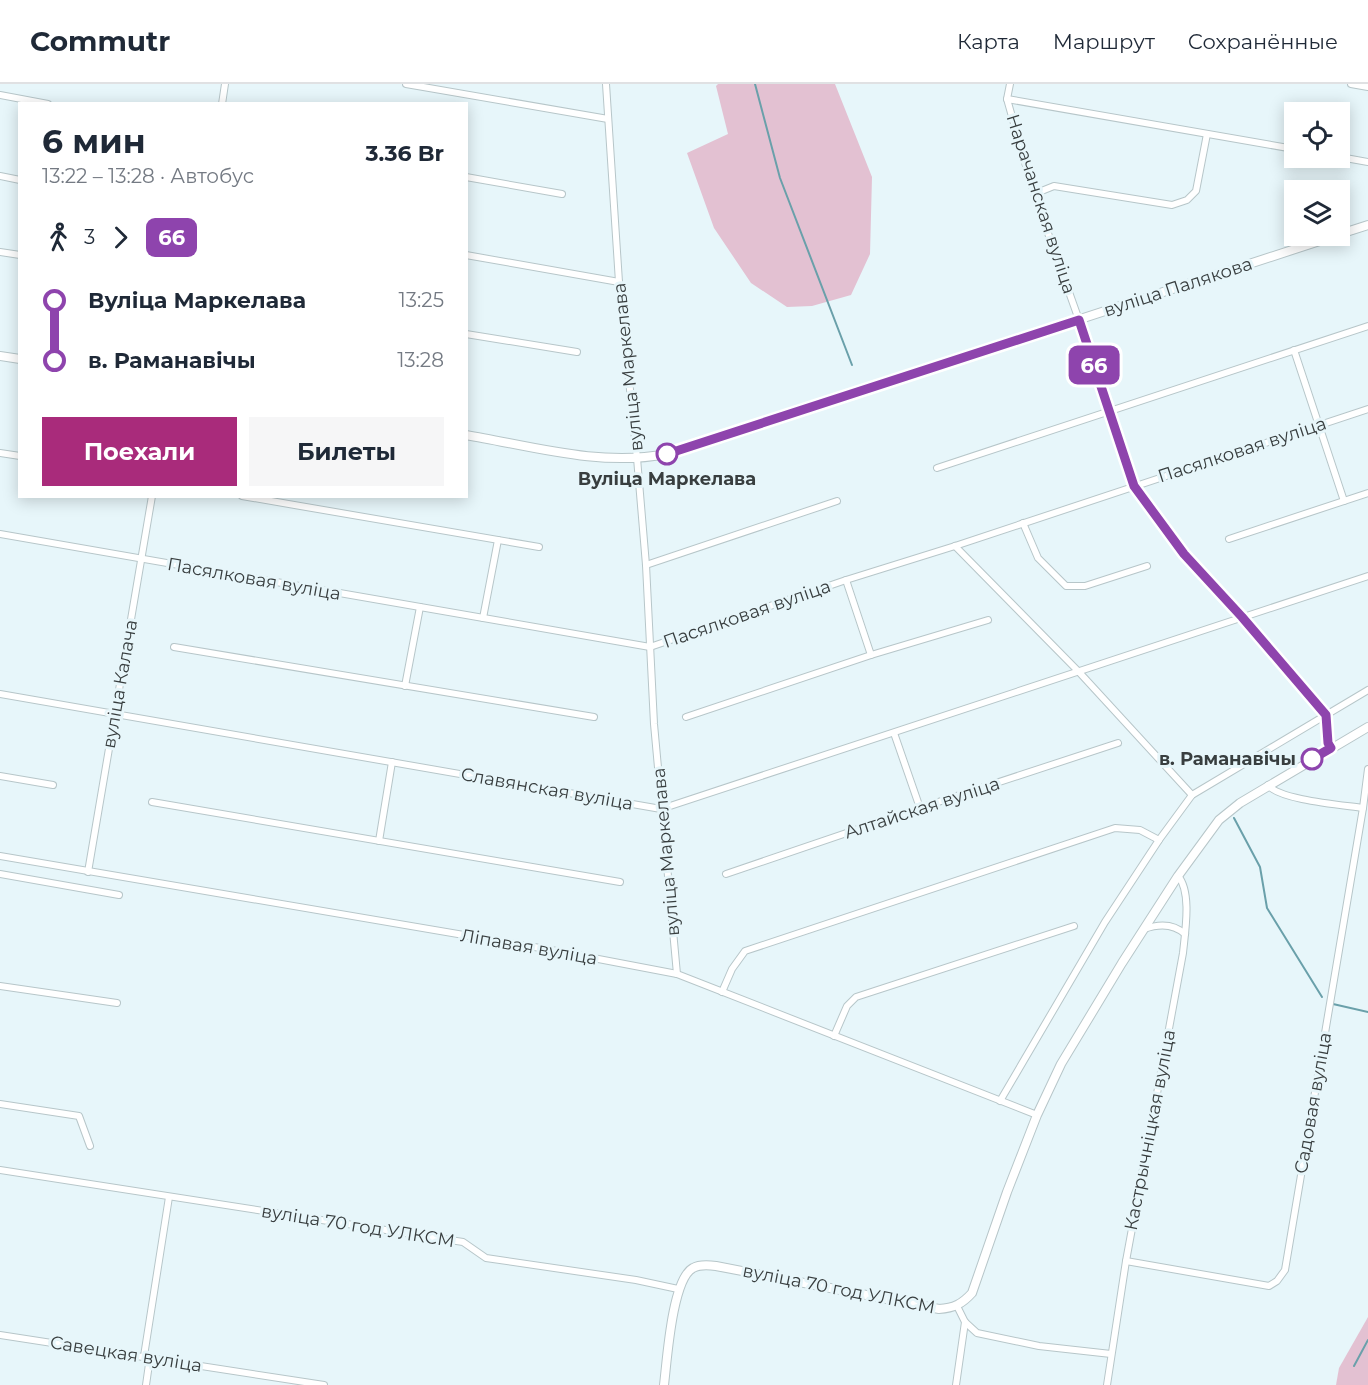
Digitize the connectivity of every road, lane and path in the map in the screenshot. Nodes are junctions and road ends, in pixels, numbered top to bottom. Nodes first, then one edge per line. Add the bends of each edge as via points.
1 (225, 84) edge
2 (406, 84) edge
3 (606, 84) edge
4 (1010, 84) edge
5 (1351, 84) edge
6 (1368, 87) edge
7 (0, 95) edge
8 (1007, 99) junction
9 (37, 102) edge
10 (222, 102) edge
11 (608, 119) junction
12 (1207, 134) junction
13 (1284, 147) edge
14 (1350, 159) edge
15 (1368, 162) edge
16 (0, 176) edge
17 (468, 177) edge
18 (18, 180) edge
19 (562, 194) dead end
20 (1034, 194) junction
21 (1368, 225) edge
22 (1350, 231) edge
23 (1305, 246) edge
24 (0, 252) edge
25 (18, 255) edge
26 (468, 255) edge
27 (619, 282) junction
28 (1079, 320) junction
29 (1368, 326) edge
30 (468, 334) edge
31 (1294, 350) junction
32 (577, 352) dead end
33 (0, 356) edge
34 (18, 359) edge
35 (1368, 409) edge
36 (1109, 411) junction
37 (1319, 425) junction
38 (468, 435) edge
39 (0, 453) edge
40 (18, 456) edge
41 (638, 458) junction
42 (937, 468) dead end
43 (1134, 486) junction
44 (1368, 493) edge
45 (152, 498) edge
46 (254, 498) edge
47 (837, 501) dead end
48 (1344, 501) junction
49 (1023, 523) junction
50 (0, 534) edge
51 (1229, 538) dead end
52 (498, 540) junction
53 (955, 546) junction
54 (538, 547) dead end
55 (142, 559) junction
56 (646, 565) junction
57 (1147, 567) dead end
58 (1368, 576) edge
59 (846, 580) junction
60 (420, 607) junction
61 (1242, 617) junction
62 (483, 618) junction
63 (988, 620) dead end
64 (174, 646) dead end
65 (650, 648) junction
66 (871, 655) junction
67 (1079, 672) junction
68 (405, 686) junction
69 (1368, 690) edge
70 (0, 694) edge
71 (115, 715) junction
72 (1326, 715) junction
73 (594, 717) dead end
74 (686, 717) dead end
75 (1368, 727) edge
76 (894, 733) junction
77 (1118, 743) dead end
78 (1331, 748) junction
79 (392, 762) junction
80 (1368, 769) edge
81 (0, 776) edge
82 (53, 785) dead end
83 (1268, 785) junction
84 (1192, 795) junction
85 (152, 802) dead end
86 (920, 808) junction
87 (1363, 808) junction
88 (661, 809) junction
89 (1158, 840) junction
90 (379, 841) junction
91 (0, 856) edge
92 (87, 872) junction
93 (0, 874) edge
94 (726, 874) dead end
95 (1178, 876) junction
96 (620, 882) dead end
97 (119, 895) dead end
98 (1074, 926) dead end
99 (1143, 930) junction
100 (1185, 934) junction
101 (677, 974) junction
102 (0, 986) edge
103 (722, 992) junction
104 (117, 1003) dead end
105 (834, 1036) junction
106 (1000, 1101) junction
107 (0, 1104) edge
108 (1037, 1115) junction
109 (90, 1146) dead end
110 (0, 1170) edge
111 (169, 1197) junction
112 (1126, 1261) junction
113 (678, 1290) junction
114 (957, 1306) junction
115 (965, 1322) junction
116 (0, 1335) edge
117 (1111, 1354) junction
118 (147, 1357) junction
119 (146, 1385) edge
120 (324, 1385) edge
121 (664, 1385) edge
122 (956, 1385) edge
123 (1107, 1385) edge

1 - 10 street
2 - 11 street
3 - 11 street, вуліца Маркелава
4 - 8 street, Нарачанская вуліца
5 - 6 street
7 - 9 street
8 - 12 street
8 - 20 street, Нарачанская вуліца
11 - 27 street, вуліца Маркелава
12 - 13 street
12 - 20 street via 1196,191 1181,204 1172,206 1054,186
14 - 15 street
16 - 18 street
17 - 19 street
20 - 28 street, Нарачанская вуліца
21 - 22 street
23 - 28 street, вуліца Палякова
24 - 25 street
26 - 27 street
27 - 41 street, вуліца Маркелава
28 - 36 street, Нарачанская вуліца
28 - 41 street, вуліца Палякова via 685,450
29 - 31 street
30 - 32 street
31 - 36 street
31 - 37 street
33 - 34 street
35 - 37 street, Пасялковая вуліца
36 - 42 street
36 - 43 street, Нарачанская вуліца
37 - 43 street, Пасялковая вуліца
37 - 48 street
38 - 41 street, вуліца Палякова via 602,458
39 - 40 street
41 - 56 street, вуліца Маркелава
43 - 49 street, Пасялковая вуліца
43 - 61 street, Нарачанская вуліца via 1184,554
44 - 48 street
45 - 55 street, вуліца Калача
46 - 52 street
47 - 56 street
48 - 51 street
49 - 53 street, Пасялковая вуліца
49 - 57 street via 1038,558 1066,586 1085,586
50 - 55 street, Пасялковая вуліца
52 - 54 street
52 - 62 street
53 - 59 street, Пасялковая вуліца
53 - 67 street
55 - 60 street, Пасялковая вуліца
55 - 71 street, вуліца Калача
56 - 65 street, вуліца Маркелава
58 - 61 street, Славянская вуліца
59 - 65 street, Пасялковая вуліца
59 - 66 street
60 - 62 street, Пасялковая вуліца
60 - 68 street
61 - 67 street, Славянская вуліца
61 - 72 street, Нарачанская вуліца
62 - 65 street, Пасялковая вуліца
63 - 66 street
64 - 68 street
65 - 88 street, вуліца Маркелава
66 - 74 street
67 - 76 street, Славянская вуліца
67 - 84 street
68 - 73 street
69 - 72 street
70 - 71 street, Славянская вуліца
71 - 79 street, Славянская вуліца
71 - 92 street, вуліца Калача
72 - 78 street
72 - 84 street
75 - 78 street
76 - 86 street
76 - 88 street, Славянская вуліца
77 - 86 street, Алтайская вуліца
78 - 83 street
79 - 88 street, Славянская вуліца
79 - 90 street
80 - 87 street, Садовая вуліца
81 - 82 street
83 - 87 street via 1289,796
83 - 95 street via 1219,820
84 - 89 street
85 - 90 street
86 - 94 street, Алтайская вуліца
87 - 112 street, Садовая вуліца via 1285,1270 1269,1286
88 - 101 street, вуліца Маркелава
89 - 103 street via 1140,830 1115,828 745,951
89 - 106 street via 1104,922
90 - 96 street
91 - 92 street, Ліпавая вуліца
92 - 101 street, Ліпавая вуліца
93 - 97 street
95 - 99 street
95 - 100 street, Кастрычніцкая вуліца via 1183,881
98 - 105 street via 856,998 847,1006
99 - 100 street via 1163,925
99 - 108 street via 1061,1064
100 - 112 street, Кастрычніцкая вуліца
101 - 103 street, Ліпавая вуліца
102 - 104 street
103 - 105 street, Ліпавая вуліца
105 - 106 street, Ліпавая вуліца
106 - 108 street, Ліпавая вуліца
107 - 109 street via 79,1116
108 - 114 street via 972,1293
110 - 111 street, вуліца 70 год УЛКСМ
111 - 113 street, вуліца 70 год УЛКСМ via 463,1242 486,1258
111 - 118 street
112 - 117 street, Кастрычніцкая вуліца
113 - 114 street, вуліца 70 год УЛКСМ via 693,1267 716,1266 939,1309
113 - 121 street
114 - 115 street, вуліца 70 год УЛКСМ
115 - 117 street via 977,1333 1039,1346
115 - 122 street
116 - 118 street, Савецкая вуліца
117 - 123 street, Кастрычніцкая вуліца
118 - 119 street
118 - 120 street, Савецкая вуліца

